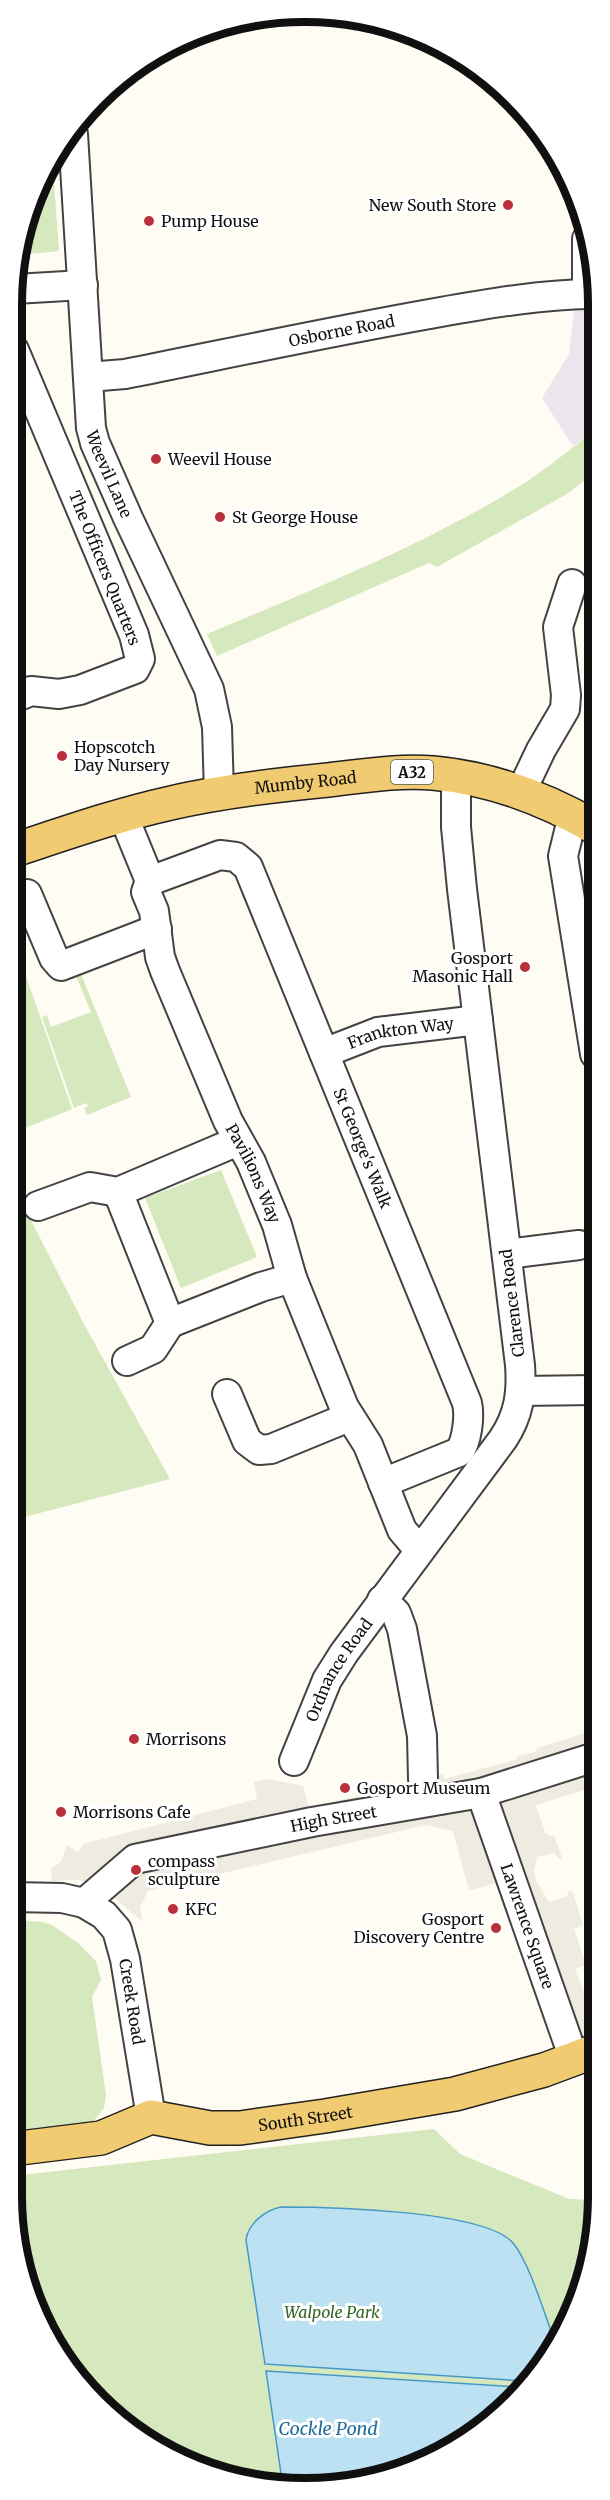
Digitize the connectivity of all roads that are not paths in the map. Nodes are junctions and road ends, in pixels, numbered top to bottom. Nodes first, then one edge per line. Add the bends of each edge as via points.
1 (74, 143) edge
2 (83, 285) junction
3 (23, 289) edge
4 (587, 294) edge
5 (22, 369) edge
6 (88, 377) junction
7 (572, 584) dead end
8 (180, 627) junction
9 (137, 645) junction
10 (22, 695) edge
11 (456, 776) junction
12 (521, 792) junction
13 (219, 793) junction
14 (123, 815) junction
15 (584, 821) edge
16 (22, 847) edge
17 (150, 881) junction
18 (27, 894) dead end
19 (157, 929) junction
20 (588, 991) edge
21 (478, 1020) junction
22 (324, 1053) junction
23 (238, 1141) junction
24 (118, 1192) junction
25 (38, 1206) dead end
26 (579, 1245) dead end
27 (507, 1254) junction
28 (292, 1278) junction
29 (170, 1323) junction
30 (127, 1361) dead end
31 (588, 1390) edge
32 (521, 1391) junction
33 (227, 1394) dead end
34 (349, 1417) junction
35 (385, 1487) junction
36 (419, 1550) junction
37 (382, 1600) junction
38 (293, 1749) dead end
39 (588, 1760) edge
40 (423, 1779) dead end
41 (481, 1793) junction
42 (22, 1897) edge
43 (84, 1903) junction
44 (585, 2055) edge
45 (151, 2117) junction
46 (22, 2148) edge

1 - 2 street, Weevil Lane
2 - 3 street
2 - 6 street, Weevil Lane
4 - 6 street, Osborne Road via 510,300
5 - 9 street, The Officers Quarters
6 - 8 street, Weevil Lane via 95,443
7 - 12 street via 558,627 565,709
8 - 9 street
8 - 13 street, Weevil Lane via 214,704
9 - 10 street, The Officers Quarters via 140,660 127,672 75,692
11 - 12 main road, Mumby Road / A32
11 - 13 main road, Mumby Road / A32 via 408,772
11 - 21 street, Clarence Road via 456,826
12 - 15 main road, Mumby Road / A32
13 - 14 main road, Mumby Road / A32
14 - 16 main road, Mumby Road / A32
14 - 17 street, Pavilions Way
15 - 20 street via 563,856
17 - 19 street, Pavilions Way via 146,892
17 - 22 street, St George's Walk via 215,856 233,856 242,861 252,876
18 - 19 street via 61,966
19 - 23 street, Pavilions Way via 162,963
21 - 22 street, Frankton Way via 378,1032
21 - 27 street, Clarence Road
22 - 35 street, St George's Walk via 468,1407 459,1452
23 - 24 street
23 - 28 street, Pavilions Way via 251,1162 279,1232
24 - 25 street via 90,1187
24 - 29 street
26 - 27 street
27 - 32 street, Clarence Road
28 - 29 street
28 - 34 street, Pavilions Way
29 - 30 street via 153,1349
31 - 32 street
32 - 36 street, Clarence Road via 516,1416 507,1433
33 - 34 street via 248,1441 259,1450 271,1449
34 - 35 street, Pavilions Way via 366,1440
35 - 36 street, Pavilions Way via 402,1530
36 - 37 street, Clarence Road
37 - 38 street, Ordnance Road via 327,1680
37 - 40 street via 396,1613 402,1629 422,1736
39 - 41 street, High Street
41 - 43 street, High Street via 312,1822 135,1859
41 - 44 street, Lawrence Square
42 - 43 street
43 - 45 street, Creek Road via 104,1915 123,1946
44 - 45 main road, South Street via 455,2094 326,2116 240,2128 210,2128
45 - 46 main road via 101,2138

